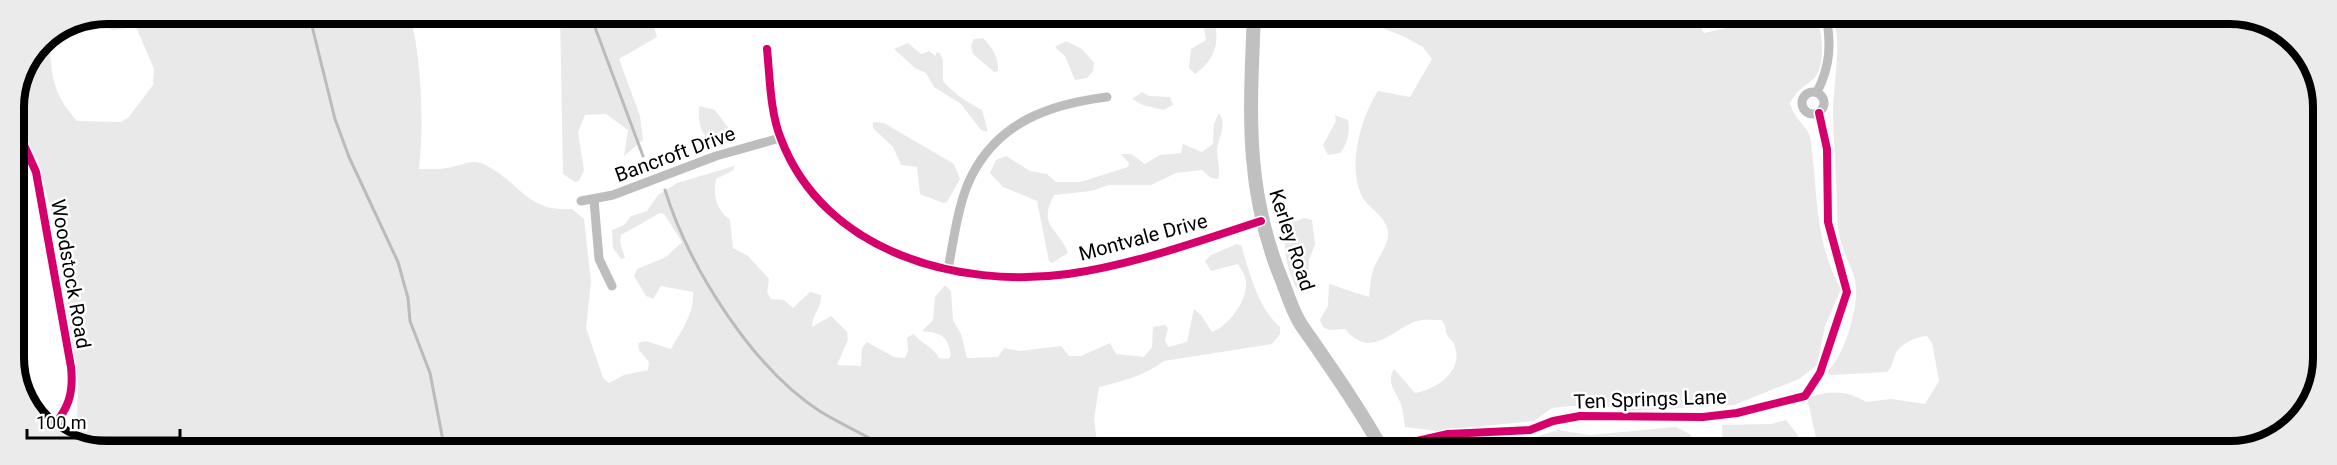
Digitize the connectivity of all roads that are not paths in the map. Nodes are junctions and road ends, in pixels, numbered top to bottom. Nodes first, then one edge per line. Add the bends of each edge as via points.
1 (1254, 24) edge
2 (1827, 24) edge
3 (767, 49) dead end
4 (1817, 92) junction
5 (1107, 98) dead end
6 (1819, 113) junction
7 (780, 138) junction
8 (24, 145) edge
9 (594, 200) junction
10 (582, 201) dead end
11 (1261, 221) junction
12 (948, 269) junction
13 (612, 286) dead end
14 (55, 423) edge
15 (1377, 441) edge
16 (1420, 441) edge

1 - 11 street, Kerley Road via 1252,173
2 - 4 street, Ten Springs Lane via 1830,56
3 - 7 street, Montvale Drive
4 - 6 street, Ten Springs Lane via 1825,104
4 - 6 street, Ten Springs Lane via 1807,93 1802,103 1808,113
5 - 12 street via 1076,101 1041,111 996,143 972,175
6 - 16 street, Ten Springs Lane via 1827,149 1827,222 1847,292 1820,373 1805,396 1703,417 1580,416 1530,430 1448,434
7 - 9 street, Bancroft Drive via 716,156
7 - 12 street, Montvale Drive via 802,179 846,225 885,249
8 - 14 street, Woodstock Road via 36,172 73,383 68,406
9 - 10 street, Bancroft Drive
9 - 13 street via 599,259
11 - 12 street, Montvale Drive via 1114,265 1067,274 1012,277
11 - 15 street, Kerley Road via 1304,329

